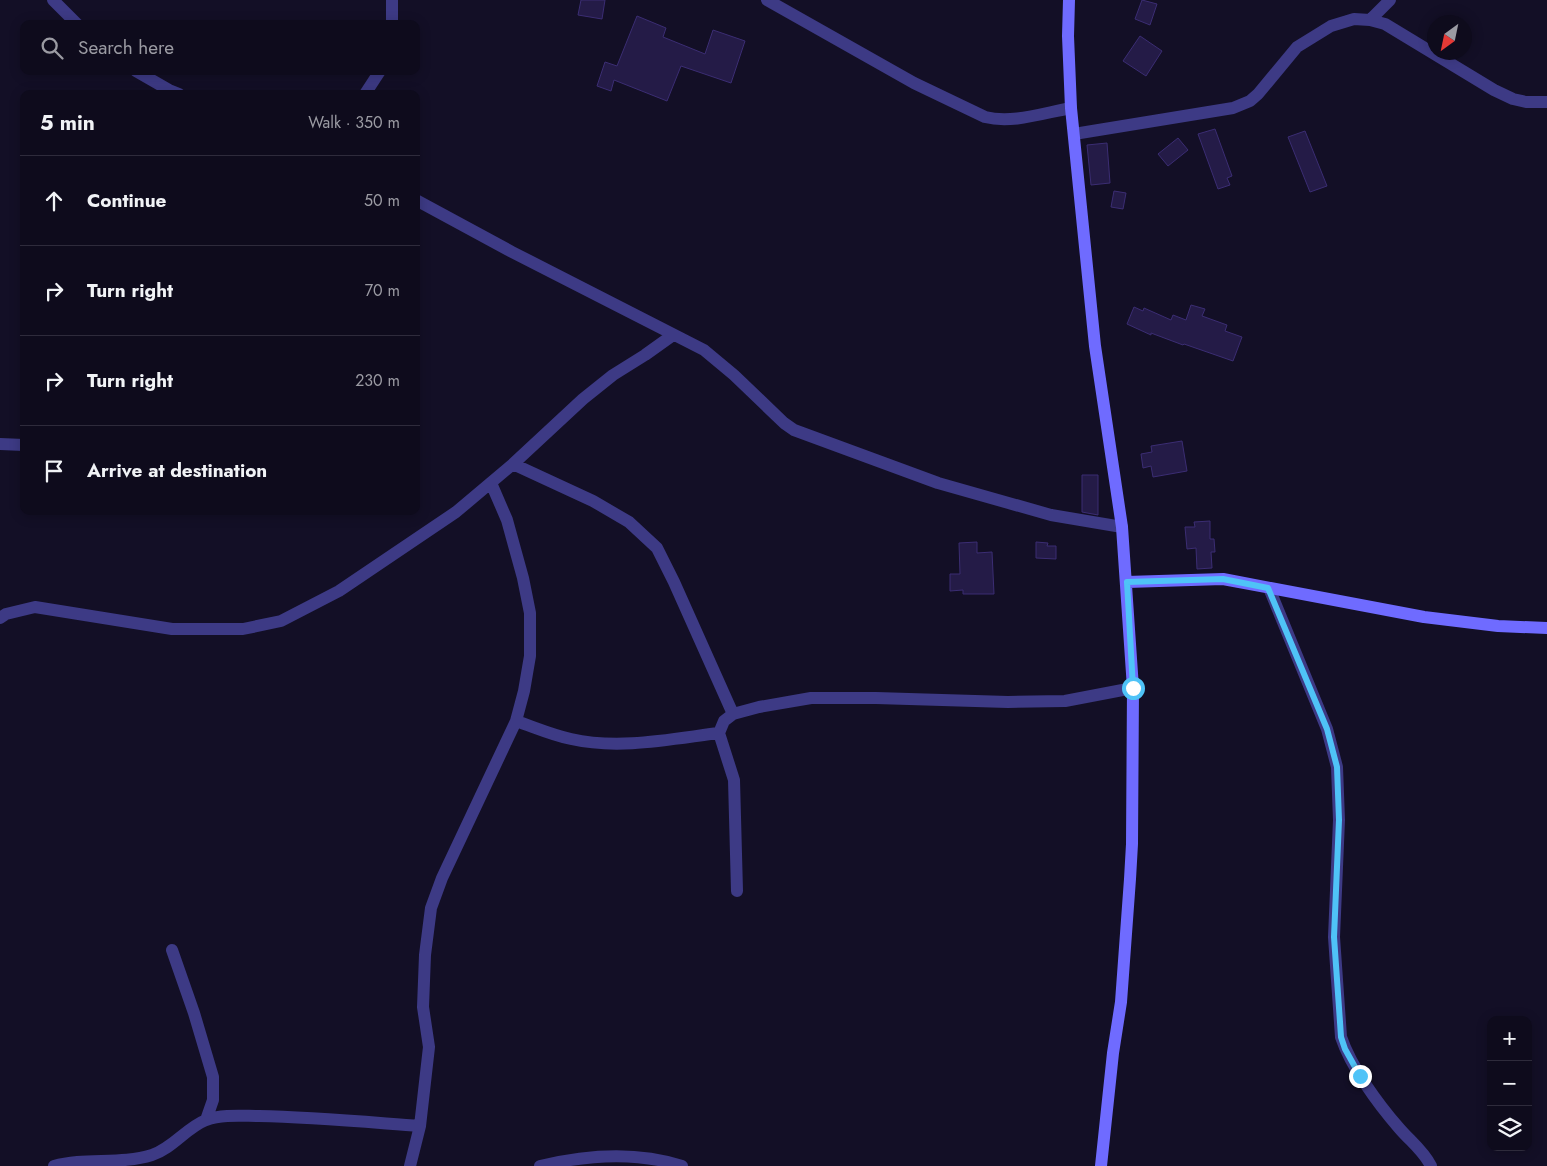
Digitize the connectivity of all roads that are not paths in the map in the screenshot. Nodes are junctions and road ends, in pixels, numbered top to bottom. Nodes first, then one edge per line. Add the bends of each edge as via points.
1 (53, 0) edge
2 (392, 0) edge
3 (767, 0) edge
4 (1069, 0) edge
5 (1390, 0) edge
6 (784, 4) edge
7 (73, 20) edge
8 (392, 20) edge
9 (1370, 20) junction
10 (143, 75) edge
11 (377, 75) edge
12 (169, 90) edge
13 (368, 90) edge
14 (1547, 102) edge
15 (1071, 108) junction
16 (1074, 134) junction
17 (420, 202) edge
18 (673, 335) junction
19 (0, 444) edge
20 (20, 445) edge
21 (513, 464) junction
22 (491, 483) junction
23 (1122, 527) junction
24 (1127, 582) junction
25 (1268, 588) junction
26 (0, 618) edge
27 (1547, 628) edge
28 (1133, 688) junction
29 (733, 714) junction
30 (516, 721) junction
31 (719, 733) junction
32 (736, 890) dead end
33 (172, 950) dead end
34 (206, 1120) junction
35 (420, 1126) junction
36 (132, 1162) edge
37 (54, 1166) edge
38 (410, 1166) edge
39 (540, 1166) edge
40 (682, 1166) edge
41 (1102, 1166) edge
42 (1431, 1166) edge

1 - 7 street
2 - 8 street
3 - 6 street
4 - 15 street
5 - 9 street
6 - 15 street via 914,82 985,117 1012,119
9 - 14 street via 1386,24 1513,99
9 - 16 street via 1354,19 1332,26 1297,47 1258,94 1233,108
10 - 12 street
11 - 13 street
15 - 16 street
16 - 23 street via 1095,346
17 - 18 street
18 - 21 street via 583,399
18 - 23 street via 704,350 794,430 938,483 1051,515
19 - 20 street
21 - 22 street
21 - 29 street via 593,501 629,522 657,548
22 - 26 street via 456,512 339,591 281,621 243,628 172,629 35,607
22 - 30 street via 513,538 530,613 530,656
23 - 24 street
24 - 25 street via 1223,579
24 - 28 street
25 - 27 street via 1424,617
25 - 42 street via 1327,729 1337,767 1339,820 1334,937 1341,1037 1360,1076
28 - 29 street via 1064,701 811,698
28 - 41 street via 1132,844 1121,1002
29 - 31 street
30 - 31 street via 570,739 607,744
30 - 35 street via 431,908 423,1007 429,1048
31 - 32 street via 734,780
33 - 34 street via 213,1077 213,1100
34 - 35 street via 225,1116 293,1117
34 - 36 street via 153,1155
35 - 38 street
36 - 37 street via 84,1161
39 - 40 street via 589,1157 635,1157

